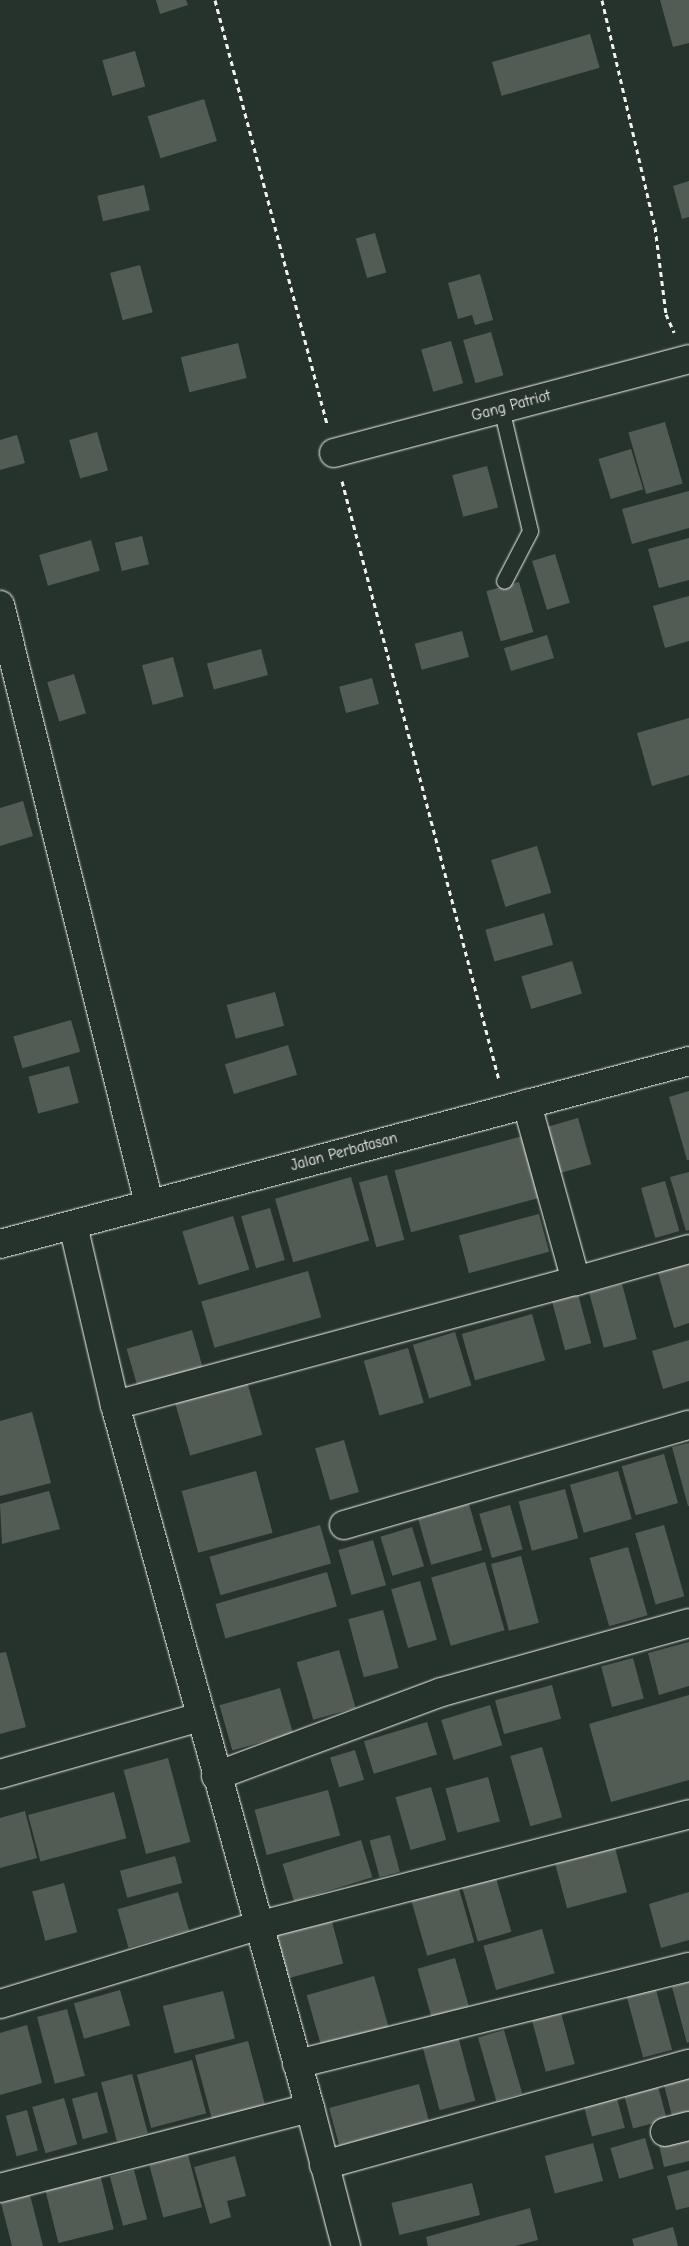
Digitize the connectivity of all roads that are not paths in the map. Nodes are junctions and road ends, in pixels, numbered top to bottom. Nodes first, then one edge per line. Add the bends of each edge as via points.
1 (684, 350) edge
2 (501, 408) junction
3 (334, 453) road end
4 (504, 582) dead end
5 (0, 605) edge
6 (689, 1061) edge
7 (517, 1107) junction
8 (149, 1204) junction
9 (73, 1224) junction
10 (0, 1244) edge
11 (689, 1249) edge
12 (576, 1281) junction
13 (115, 1405) junction
14 (689, 1425) edge
15 (344, 1525) dead end
16 (689, 1623) edge
17 (200, 1717) junction
18 (0, 1774) edge
19 (216, 1776) junction
20 (689, 1814) edge
21 (257, 1926) junction
22 (689, 1967) edge
23 (0, 2004) edge
24 (296, 2064) junction
25 (689, 2064) edge
26 (310, 2108) junction
27 (324, 2165) junction
28 (0, 2188) edge
29 (346, 2246) edge

1 - 2 street, Gang Patriot
2 - 3 street, Gang Patriot
2 - 4 lane via 530,531
5 - 8 street
6 - 7 street, Jalan Perbatasan
7 - 8 street, Jalan Perbatasan
7 - 12 street
8 - 9 street, Jalan Perbatasan
9 - 10 street, Jalan Perbatasan
9 - 13 street
11 - 12 street
12 - 13 street
13 - 17 street
14 - 15 street
16 - 19 street via 442,1692
17 - 18 street
17 - 19 street
19 - 21 street
20 - 21 street
21 - 23 street
21 - 24 street
22 - 24 street
24 - 26 street
25 - 27 street
26 - 27 street
26 - 28 street
27 - 29 street

